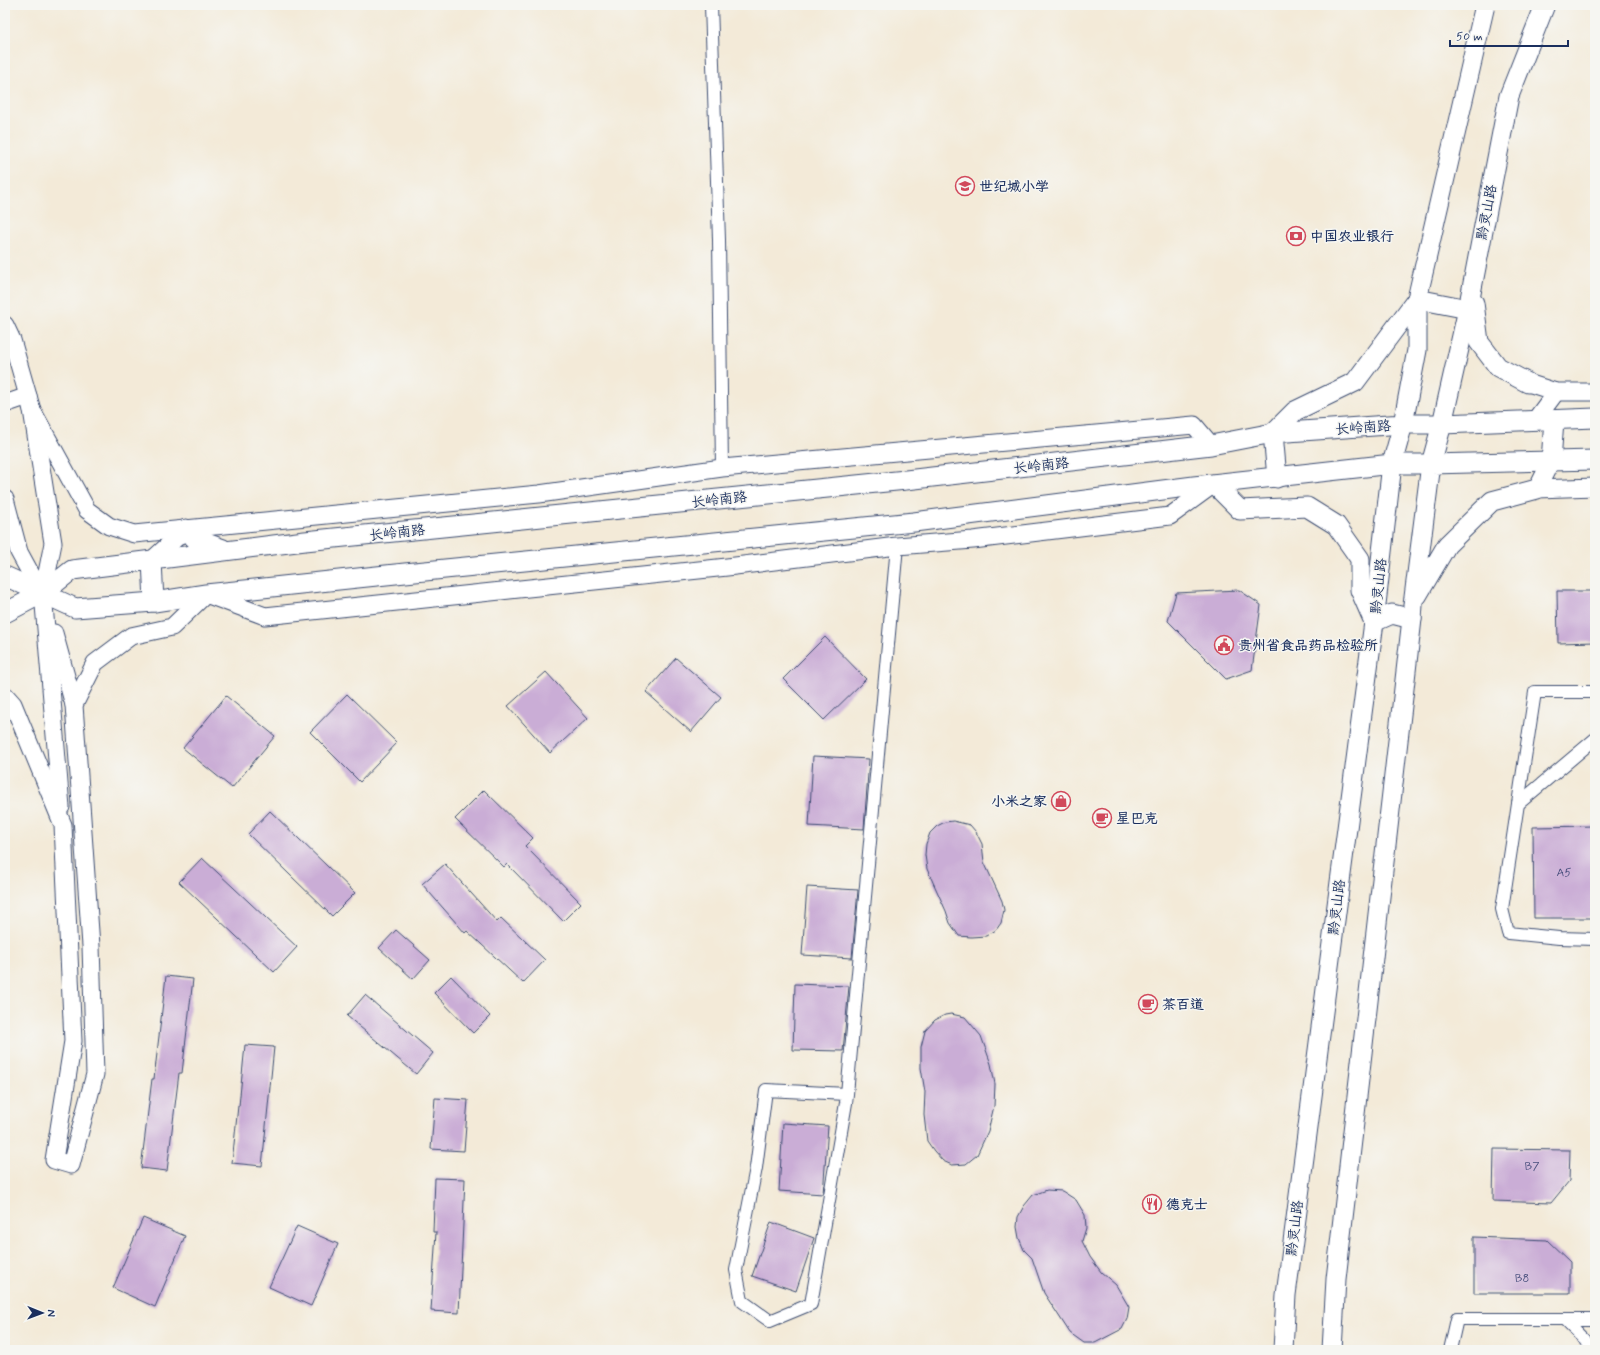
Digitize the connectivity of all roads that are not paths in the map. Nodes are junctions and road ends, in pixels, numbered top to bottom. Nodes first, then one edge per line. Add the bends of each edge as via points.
1 (710, 5) edge
2 (1485, 5) edge
3 (1545, 5) edge
4 (1472, 286) junction
5 (1417, 299) junction
6 (1468, 309) junction
7 (5, 325) edge
8 (1528, 383) joint
9 (1556, 392) junction
10 (1595, 392) edge
11 (30, 403) junction
12 (5, 404) edge
13 (1595, 418) edge
14 (1545, 420) junction
15 (1403, 424) junction
16 (1442, 424) junction
17 (1272, 433) junction
18 (1211, 446) junction
19 (1595, 460) edge
20 (1551, 461) junction
21 (1392, 464) junction
22 (1430, 464) junction
23 (722, 468) junction
24 (1277, 478) junction
25 (1214, 484) junction
26 (1595, 487) edge
27 (1537, 489) junction
28 (5, 499) edge
29 (186, 529) junction
30 (897, 546) junction
31 (228, 551) junction
32 (152, 560) junction
33 (5, 576) edge
34 (43, 593) junction
35 (206, 594) junction
36 (154, 602) junction
37 (1413, 612) junction
38 (5, 613) edge
39 (1374, 622) junction
40 (1595, 692) edge
41 (5, 695) edge
42 (74, 706) junction
43 (1595, 739) edge
44 (1518, 804) junction
45 (63, 824) junction
46 (1595, 939) edge
47 (847, 1094) junction
48 (1564, 1319) junction
49 (1595, 1319) edge
50 (1283, 1350) edge
51 (1332, 1350) edge
52 (1450, 1350) edge
53 (1595, 1350) edge

1 - 23 street via 720,240
2 - 5 main road
3 - 4 main road, 黔灵山路 via 1509,96
4 - 6 main road, 黔灵山路
4 - 8 main road via 1479,342 1498,367
5 - 6 main road
5 - 15 main road via 1417,350
5 - 17 main road via 1355,382 1295,411
6 - 16 main road, 黔灵山路
7 - 11 main road via 12,340
8 - 9 main road
9 - 10 main road
9 - 14 main road
11 - 12 main road
11 - 29 main road via 87,510 109,526 134,534
11 - 34 main road via 53,543
13 - 14 main road
14 - 16 main road
14 - 20 main road
15 - 16 main road, 长岭南路
15 - 17 main road, 长岭南路
15 - 21 main road, 黔灵山路
16 - 22 main road, 黔灵山路
17 - 18 main road, 长岭南路
17 - 24 main road
18 - 23 main road via 1194,425
18 - 31 main road, 长岭南路
19 - 20 main road
20 - 22 main road
20 - 27 main road
21 - 22 main road
21 - 24 main road
21 - 39 main road, 黔灵山路
22 - 37 main road
23 - 29 main road via 538,494
24 - 25 main road
25 - 30 main road via 1170,516 973,540
25 - 35 main road via 914,522
25 - 39 main road via 1240,510 1307,507 1336,525 1360,559 1360,590
26 - 27 main road
27 - 37 main road via 1492,501 1447,545
28 - 34 main road via 19,552
29 - 31 main road via 195,539
29 - 32 main road
30 - 35 main road via 727,567 265,616
30 - 47 street
31 - 32 main road, 长岭南路
32 - 34 main road, 长岭南路 via 72,570
32 - 36 main road
33 - 34 main road
34 - 36 main road via 75,608
34 - 38 main road, 长岭南路
34 - 42 main road
34 - 45 main road
35 - 36 main road
35 - 42 main road via 172,626 131,636 95,663
37 - 39 main road via 1392,614
37 - 51 main road via 1336,1279
39 - 50 main road, 黔灵山路 via 1286,1295
40 - 44 street via 1535,692
41 - 45 main road via 13,704
42 - 45 main road via 91,946 95,1074 70,1164 54,1160 73,1041
43 - 44 street
44 - 46 street via 1502,909 1508,933
47 - 47 street via 811,1304 770,1321 742,1301 736,1270 756,1168 766,1090
48 - 49 street
48 - 52 street via 1457,1319
48 - 53 street

